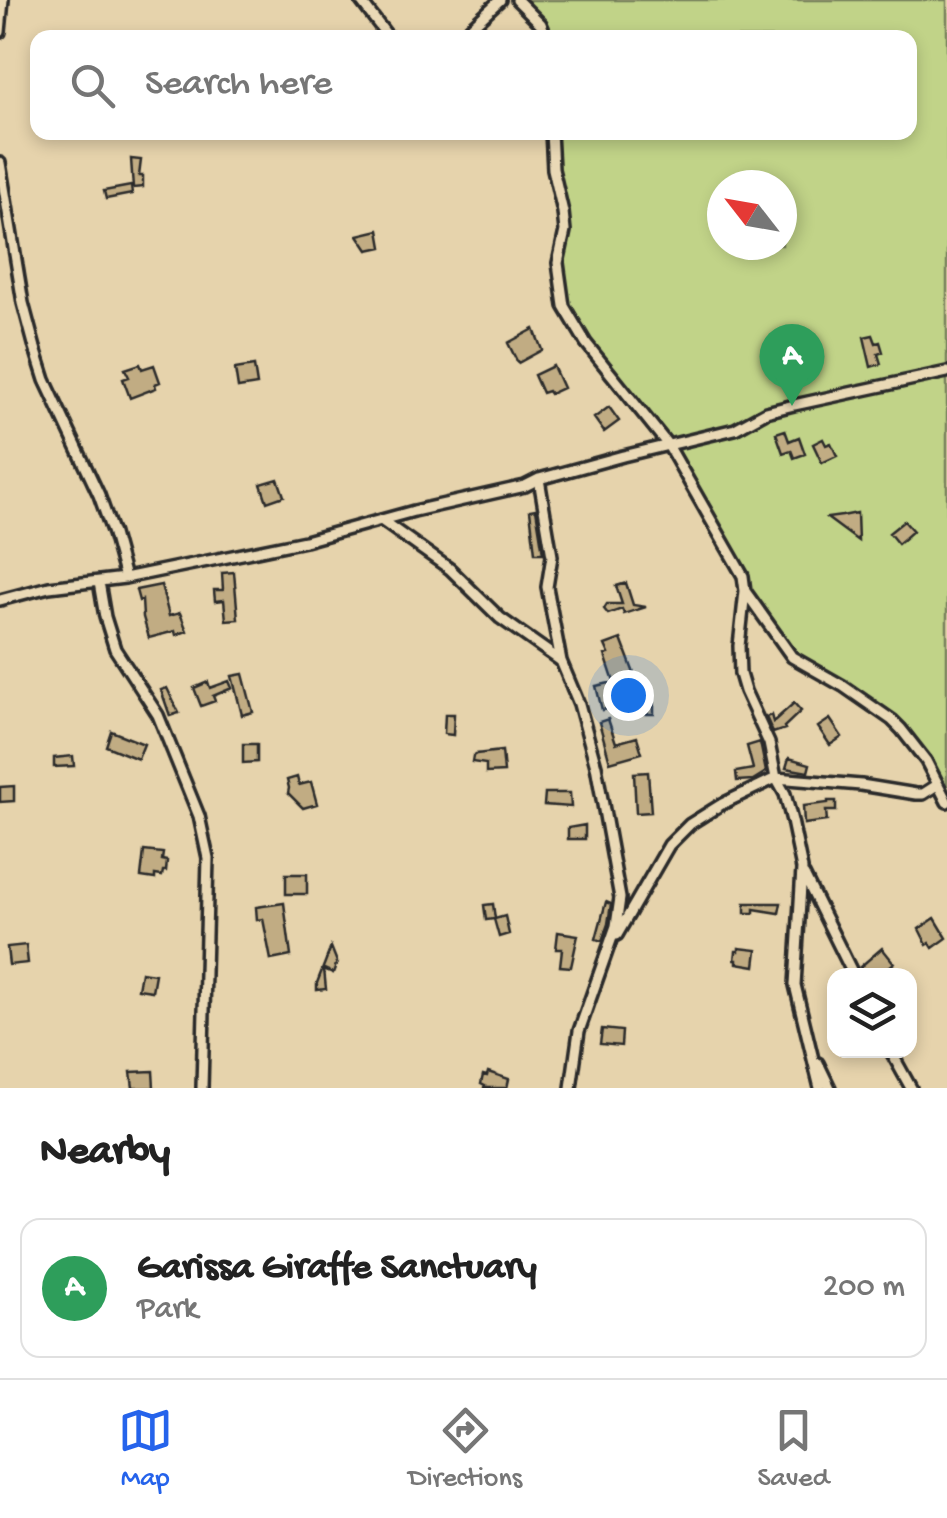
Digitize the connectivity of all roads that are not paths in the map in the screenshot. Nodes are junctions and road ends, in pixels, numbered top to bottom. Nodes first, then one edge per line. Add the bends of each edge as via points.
1 (3, 0) edge
2 (360, 0) edge
3 (500, 0) edge
4 (517, 0) edge
5 (383, 30) edge
6 (468, 30) edge
7 (544, 30) edge
8 (0, 32) edge
9 (551, 140) edge
10 (0, 163) edge
11 (947, 372) edge
12 (668, 445) junction
13 (539, 479) junction
14 (381, 520) junction
15 (125, 578) junction
16 (99, 582) junction
17 (745, 591) junction
18 (0, 600) edge
19 (560, 661) junction
20 (776, 778) junction
21 (938, 785) junction
22 (947, 802) edge
23 (802, 869) junction
24 (608, 951) junction
25 (850, 968) edge
26 (809, 1044) junction
27 (894, 1058) edge
28 (202, 1088) edge
29 (571, 1088) edge
30 (820, 1088) edge
31 (830, 1088) edge
32 (911, 1088) edge

1 - 8 street
2 - 5 street
3 - 6 street
4 - 7 street
9 - 12 street via 565,230 558,263 564,306
10 - 15 street via 35,348 114,534
11 - 12 street via 794,404 735,429
12 - 13 street
12 - 17 street via 742,572
13 - 14 street
13 - 19 street via 552,556 546,587
14 - 15 street
14 - 19 street
15 - 16 street
16 - 18 street
16 - 28 street via 116,649 158,715 205,838
17 - 20 street via 740,674
17 - 21 street via 792,656 902,729
19 - 24 street via 586,726 616,873 619,912
20 - 21 street via 916,794
20 - 23 street
20 - 24 street via 680,832
21 - 22 street
23 - 25 street
23 - 26 street via 795,985
24 - 29 street via 578,1031
26 - 30 street
26 - 31 street
27 - 32 street

